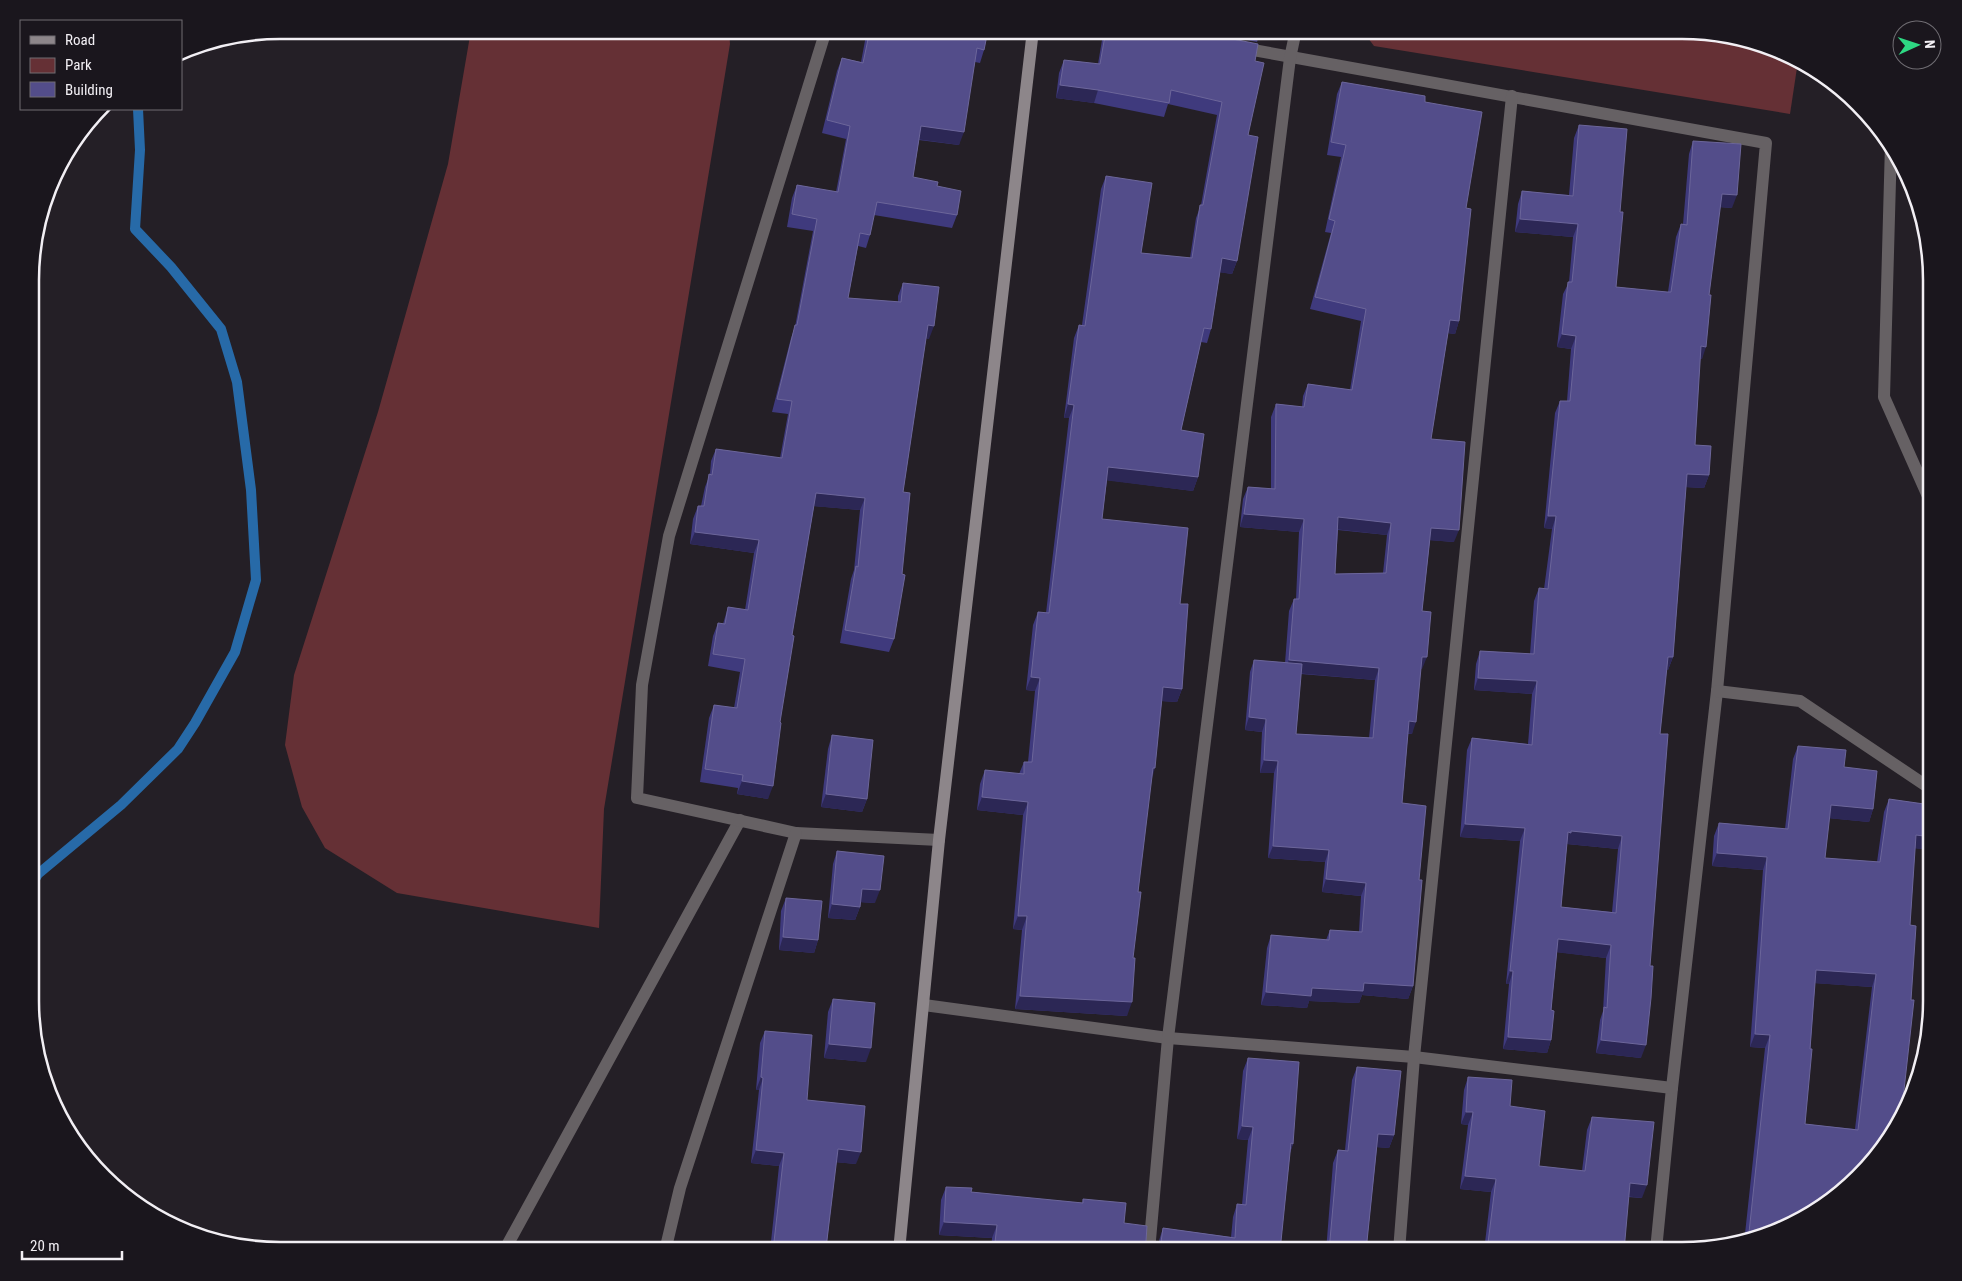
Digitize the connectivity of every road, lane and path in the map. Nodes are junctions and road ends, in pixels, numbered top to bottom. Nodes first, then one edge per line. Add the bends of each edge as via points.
1 (823, 39) edge
2 (1032, 39) edge
3 (1294, 39) edge
4 (1233, 46) edge
5 (1290, 58) junction
6 (1512, 96) junction
7 (1891, 158) edge
8 (1923, 483) edge
9 (1717, 692) junction
10 (1923, 783) edge
11 (740, 820) junction
12 (796, 833) junction
13 (939, 840) junction
14 (924, 1005) junction
15 (1168, 1038) junction
16 (1414, 1057) junction
17 (1672, 1088) junction
18 (509, 1242) edge
19 (667, 1242) edge
20 (899, 1242) edge
21 (1150, 1242) edge
22 (1400, 1242) edge
23 (1657, 1242) edge

1 - 11 street via 669,536 642,685 637,798
2 - 13 street
3 - 5 street
4 - 5 street
5 - 6 street
5 - 15 street
6 - 9 street via 1766,144
6 - 16 street
7 - 8 street via 1884,397
9 - 10 street via 1800,701
9 - 17 street
11 - 12 street
11 - 18 street
12 - 13 street
12 - 19 street via 680,1188
13 - 14 street
14 - 15 street
14 - 20 street
15 - 16 street
15 - 21 street
16 - 17 street
16 - 22 street
17 - 23 street

